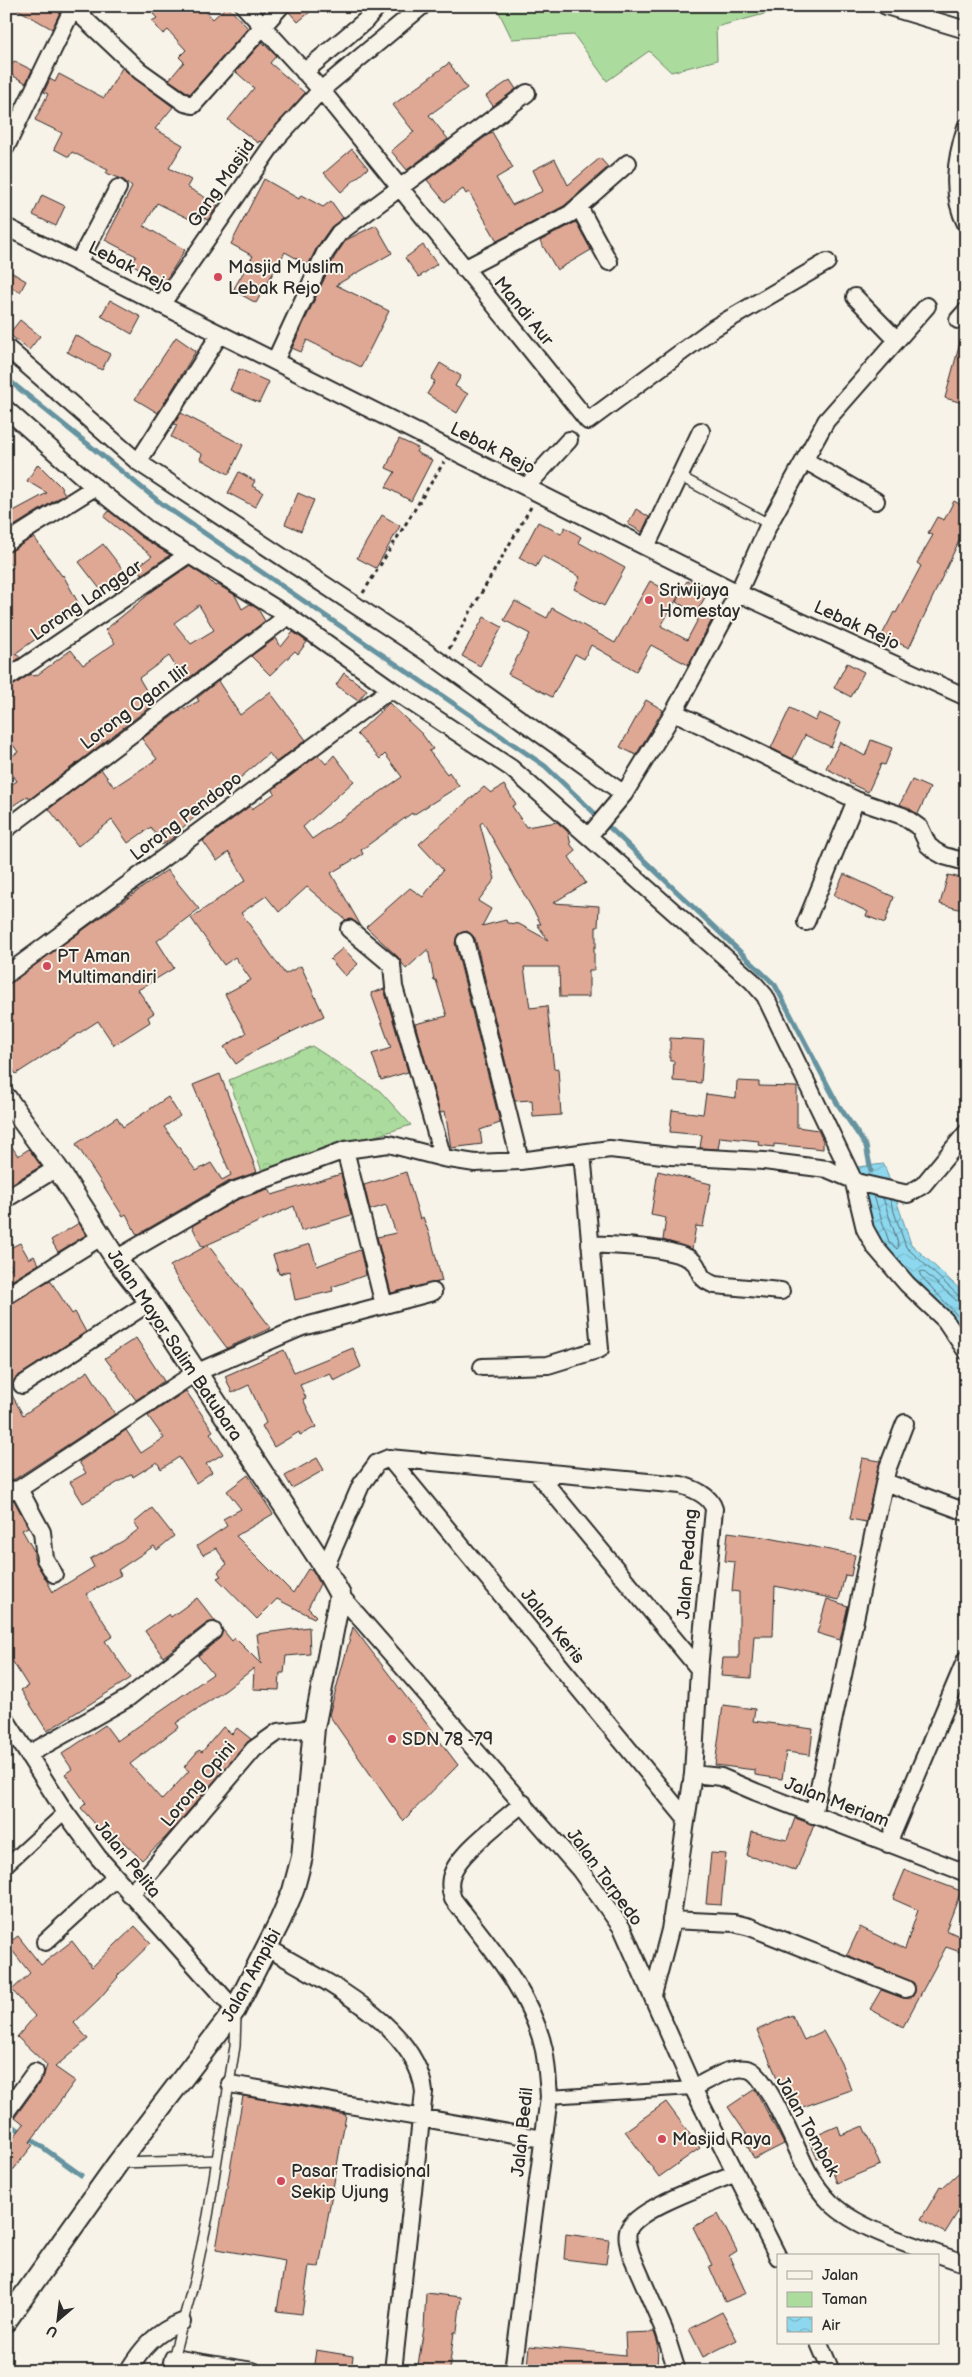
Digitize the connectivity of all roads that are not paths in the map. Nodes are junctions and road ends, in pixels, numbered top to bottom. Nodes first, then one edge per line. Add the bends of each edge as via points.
1 (244, 6) edge
2 (281, 6) edge
3 (378, 6) edge
4 (422, 6) edge
5 (886, 6) edge
6 (72, 7) edge
7 (262, 26) junction
8 (966, 30) edge
9 (304, 72) junction
10 (321, 90) junction
11 (527, 94) dead end
12 (966, 127) edge
13 (6, 147) edge
14 (628, 163) dead end
15 (118, 188) dead end
16 (400, 188) junction
17 (579, 207) junction
18 (966, 224) edge
19 (6, 228) edge
20 (609, 262) dead end
21 (827, 262) dead end
22 (78, 264) junction
23 (464, 269) junction
24 (856, 298) dead end
25 (161, 305) junction
26 (927, 306) dead end
27 (220, 334) junction
28 (896, 339) junction
29 (6, 347) edge
30 (274, 362) junction
31 (6, 409) edge
32 (701, 431) dead end
33 (569, 440) dead end
34 (806, 461) junction
35 (138, 462) junction
36 (683, 478) dead end
37 (95, 487) junction
38 (532, 490) junction
39 (876, 500) dead end
40 (770, 524) junction
41 (6, 544) edge
42 (646, 547) junction
43 (189, 554) junction
44 (738, 592) junction
45 (288, 616) junction
46 (6, 679) edge
47 (390, 689) junction
48 (966, 698) edge
49 (674, 712) junction
50 (620, 799) junction
51 (856, 800) junction
52 (6, 829) edge
53 (592, 834) junction
54 (966, 862) edge
55 (806, 922) dead end
56 (349, 929) dead end
57 (465, 941) dead end
58 (6, 975) edge
59 (6, 1098) edge
60 (966, 1133) edge
61 (345, 1150) junction
62 (582, 1152) junction
63 (443, 1158) junction
64 (520, 1161) junction
65 (57, 1168) junction
66 (856, 1181) junction
67 (6, 1199) edge
68 (101, 1238) junction
69 (590, 1244) junction
70 (116, 1259) junction
71 (781, 1291) dead end
72 (433, 1292) dead end
73 (6, 1296) edge
74 (150, 1302) junction
75 (384, 1305) junction
76 (966, 1351) edge
77 (482, 1367) dead end
78 (195, 1373) junction
79 (22, 1385) dead end
80 (905, 1423) dead end
81 (389, 1458) junction
82 (536, 1472) junction
83 (885, 1482) junction
84 (13, 1490) edge
85 (966, 1512) edge
86 (325, 1568) junction
87 (54, 1574) dead end
88 (340, 1595) junction
89 (213, 1631) dead end
90 (966, 1659) edge
91 (699, 1669) junction
92 (7, 1722) edge
93 (314, 1728) junction
94 (29, 1754) junction
95 (693, 1774) junction
96 (523, 1803) junction
97 (65, 1812) junction
98 (813, 1814) junction
99 (686, 1819) junction
100 (888, 1844) junction
101 (6, 1866) edge
102 (966, 1873) edge
103 (115, 1878) junction
104 (130, 1895) junction
105 (671, 1920) junction
106 (45, 1942) dead end
107 (266, 1947) junction
108 (906, 1989) dead end
109 (653, 1995) junction
110 (235, 2010) junction
111 (35, 2072) dead end
112 (230, 2084) junction
113 (693, 2088) junction
114 (549, 2097) junction
115 (6, 2112) edge
116 (421, 2118) junction
117 (543, 2139) junction
118 (217, 2160) junction
119 (118, 2163) junction
120 (736, 2173) junction
121 (777, 2255) edge
122 (966, 2264) edge
123 (6, 2321) edge
124 (182, 2322) junction
125 (819, 2344) edge
126 (172, 2364) edge
127 (128, 2371) edge
128 (253, 2371) edge
129 (393, 2371) edge
130 (513, 2371) edge
131 (677, 2371) edge
132 (831, 2371) edge

1 - 7 street, Mandi Aur
2 - 7 street
3 - 9 street via 365,21
4 - 10 street, Gang Masjid
5 - 8 street
6 - 7 street via 140,71 189,105 197,102
6 - 13 street
7 - 9 street, Mandi Aur
9 - 10 street, Mandi Aur
10 - 16 street, Mandi Aur
10 - 25 street, Gang Masjid via 277,138
11 - 16 street
12 - 18 street via 957,154 955,184 960,214
14 - 17 street
15 - 22 street
16 - 23 street, Mandi Aur
16 - 30 street via 335,238
17 - 20 street
17 - 23 street
19 - 22 street, Lebak Rejo
21 - 23 street, Mandi Aur via 714,328 588,421
22 - 25 street, Lebak Rejo
24 - 28 street
25 - 27 street, Lebak Rejo
26 - 28 street
27 - 30 street, Lebak Rejo
27 - 35 street
28 - 34 street via 826,421
29 - 35 street
30 - 38 street, Lebak Rejo
31 - 37 street
32 - 42 street
33 - 38 street
34 - 39 street
34 - 40 street
35 - 50 street via 441,662
36 - 40 lane
37 - 41 street
37 - 43 street via 147,529
38 - 42 street, Lebak Rejo
40 - 44 street
42 - 44 street, Lebak Rejo
43 - 45 street
43 - 46 street, Lorong Langgar
44 - 48 street, Lebak Rejo
44 - 49 street
45 - 47 street
45 - 52 street, Lorong Ogan Ilir
47 - 53 street via 511,768
47 - 58 street, Lorong Pendopo
49 - 50 street
49 - 51 street
50 - 53 street
51 - 54 street via 910,820 920,828 934,851
51 - 55 street
53 - 66 street via 765,996
56 - 63 street via 392,965 394,987
57 - 64 street
59 - 65 street, Jalan Mayor Salim Batubara
60 - 66 street via 923,1185 908,1194
61 - 63 street via 389,1144
61 - 70 street via 233,1191
61 - 75 street
62 - 64 street
62 - 66 street via 610,1149 764,1161 827,1169
62 - 69 street
63 - 64 street via 475,1163
65 - 67 street
65 - 68 street, Jalan Mayor Salim Batubara
66 - 76 street via 865,1228 875,1247 907,1284 945,1320
68 - 70 street, Jalan Mayor Salim Batubara
68 - 73 street
69 - 71 street via 646,1248 686,1256 697,1265 701,1278 715,1285
69 - 77 street via 600,1349 548,1365
70 - 74 street, Jalan Mayor Salim Batubara
72 - 75 street
74 - 78 street, Jalan Mayor Salim Batubara
74 - 79 street
75 - 78 street via 302,1327
78 - 84 street
78 - 86 street, Jalan Mayor Salim Batubara
80 - 83 street
81 - 82 street, Jalan Pedang
81 - 86 street via 377,1463 361,1485
81 - 99 street, Jalan Keris
82 - 91 street
82 - 91 street, Jalan Pedang via 681,1485 712,1502 714,1509
83 - 85 street
83 - 98 street
84 - 87 street via 42,1532 45,1559
86 - 88 street, Jalan Mayor Salim Batubara
88 - 93 street, Jalan Ampibi
88 - 96 street, Jalan Torpedo
89 - 94 street via 128,1698
90 - 100 street
91 - 95 street, Jalan Pedang
92 - 94 street, Jalan Pelita
93 - 104 street, Lorong Opini via 278,1732 254,1749
93 - 107 street, Jalan Ampibi via 302,1857 292,1891
94 - 97 street, Jalan Pelita
95 - 98 street, Jalan Meriam via 722,1776
95 - 99 street, Jalan Pedang
96 - 109 street, Jalan Torpedo via 580,1870 622,1928
96 - 114 street, Jalan Bedil via 463,1857 452,1874 450,1891 522,1996 544,2049
97 - 101 street
97 - 103 street, Jalan Pelita
98 - 100 street, Jalan Meriam
99 - 105 street, Jalan Pedang
100 - 102 street, Jalan Meriam
103 - 104 street, Jalan Pelita
103 - 106 street
104 - 110 street, Jalan Pelita
105 - 108 street via 734,1923 750,1927
105 - 109 street, Jalan Pedang
107 - 110 street, Jalan Ampibi
107 - 116 street via 360,2004 396,2037 423,2078
109 - 113 street, Jalan Torpedo
110 - 112 lane via 236,2046
110 - 119 street, Jalan Ampibi
111 - 115 street
112 - 116 street
112 - 118 lane
113 - 114 street
113 - 120 street, Jalan Torpedo
113 - 122 street, Jalan Tombak via 737,2068 750,2070 757,2075 779,2111 809,2174 832,2204 863,2224
114 - 117 street, Jalan Bedil
116 - 117 street
116 - 129 street
117 - 130 street, Jalan Bedil
118 - 119 lane
118 - 124 lane via 201,2251
119 - 123 street, Jalan Ampibi
120 - 121 street, Jalan Torpedo
120 - 131 street via 645,2212 628,2231 630,2254 664,2330
124 - 126 lane
124 - 127 street via 149,2341
125 - 132 street
126 - 128 street

